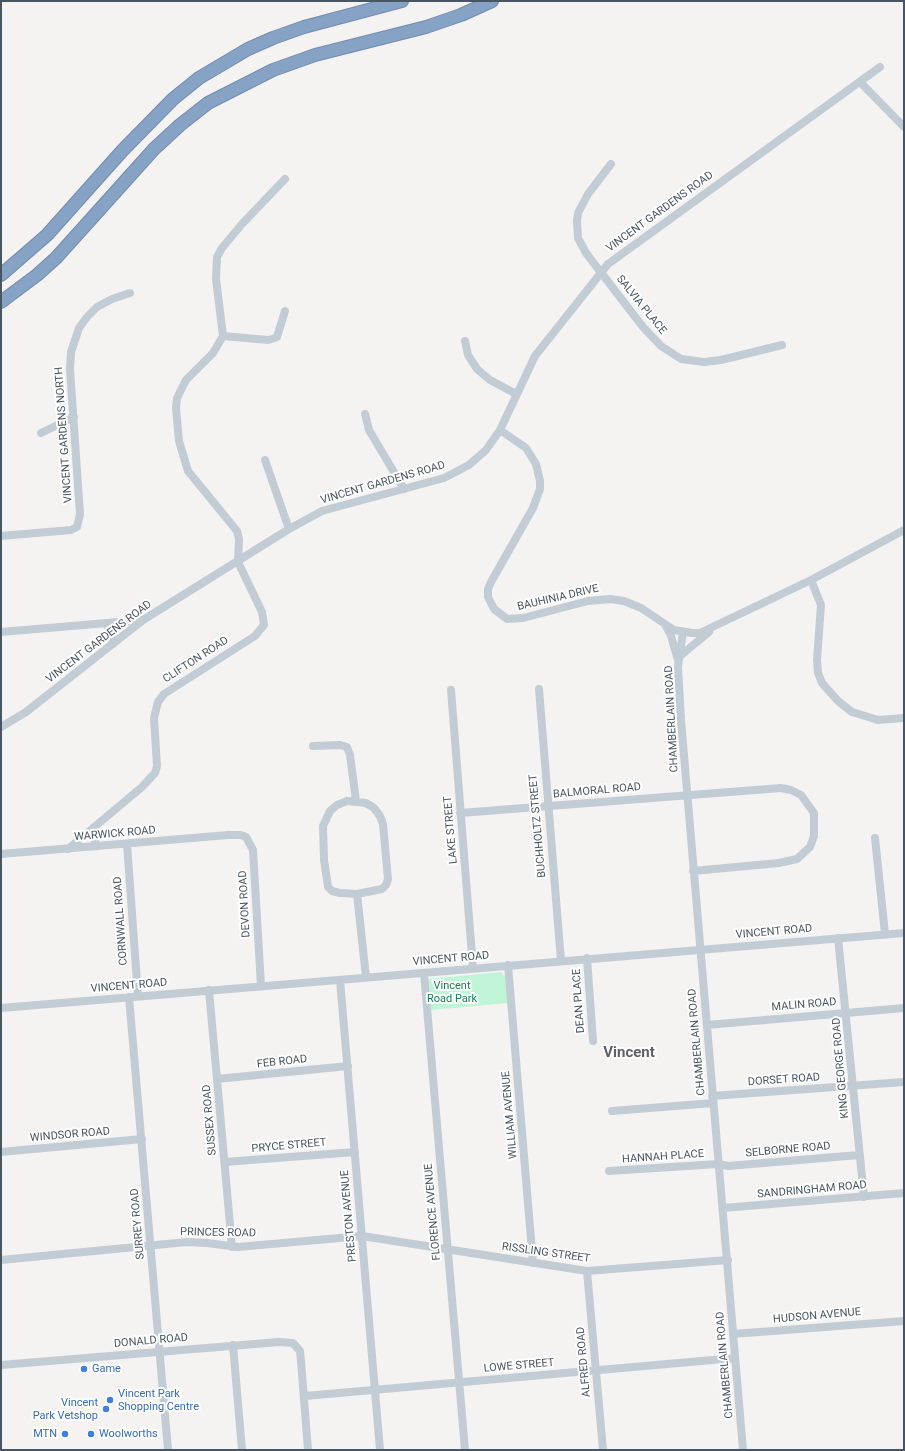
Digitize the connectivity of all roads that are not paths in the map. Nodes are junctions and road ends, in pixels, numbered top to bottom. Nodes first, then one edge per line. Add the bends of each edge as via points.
1 (402, 1) edge
2 (492, 1) edge
3 (880, 68) dead end
4 (860, 82) junction
5 (904, 127) edge
6 (611, 164) dead end
7 (285, 179) dead end
8 (601, 272) junction
9 (1, 275) edge
10 (130, 293) dead end
11 (1, 302) edge
12 (285, 310) dead end
13 (223, 336) junction
14 (465, 341) dead end
15 (782, 345) dead end
16 (516, 394) junction
17 (365, 414) dead end
18 (74, 417) junction
19 (500, 430) junction
20 (41, 433) dead end
21 (265, 460) dead end
22 (404, 490) junction
23 (289, 529) junction
24 (904, 530) edge
25 (1, 536) edge
26 (238, 562) junction
27 (811, 580) junction
28 (143, 620) junction
29 (107, 623) junction
30 (665, 624) junction
31 (714, 627) junction
32 (1, 632) edge
33 (683, 632) junction
34 (113, 644) junction
35 (679, 659) junction
36 (539, 689) dead end
37 (451, 690) dead end
38 (904, 718) edge
39 (1, 727) edge
40 (313, 746) dead end
41 (687, 794) junction
42 (356, 801) junction
43 (548, 806) junction
44 (460, 813) junction
45 (94, 827) junction
46 (232, 835) joint
47 (875, 838) dead end
48 (127, 844) junction
49 (97, 846) junction
50 (68, 849) junction
51 (1, 854) edge
52 (693, 871) junction
53 (357, 894) junction
54 (904, 933) edge
55 (884, 934) junction
56 (838, 938) junction
57 (700, 950) junction
58 (587, 958) junction
59 (561, 961) junction
60 (508, 965) junction
61 (473, 968) junction
62 (424, 973) junction
63 (366, 977) junction
64 (340, 980) junction
65 (261, 986) junction
66 (209, 990) junction
67 (134, 997) junction
68 (1, 1008) edge
69 (904, 1008) edge
70 (847, 1013) junction
71 (707, 1025) junction
72 (593, 1042) dead end
73 (348, 1066) junction
74 (217, 1079) junction
75 (904, 1082) edge
76 (854, 1086) junction
77 (713, 1099) junction
78 (612, 1112) dead end
79 (142, 1139) junction
80 (1, 1152) edge
81 (355, 1152) junction
82 (859, 1155) junction
83 (225, 1162) junction
84 (718, 1164) junction
85 (609, 1171) dead end
86 (904, 1193) edge
87 (864, 1197) junction
88 (723, 1208) junction
89 (362, 1236) junction
90 (151, 1246) junction
91 (232, 1247) junction
92 (448, 1249) junction
93 (1, 1260) edge
94 (728, 1260) junction
95 (533, 1263) junction
96 (587, 1271) junction
97 (904, 1321) edge
98 (733, 1334) junction
99 (233, 1345) junction
100 (159, 1352) junction
101 (735, 1358) junction
102 (1, 1365) edge
103 (595, 1370) junction
104 (459, 1382) junction
105 (375, 1390) junction
106 (305, 1396) junction
107 (168, 1450) edge
108 (242, 1450) edge
109 (308, 1450) edge
110 (380, 1450) edge
111 (465, 1450) edge
112 (603, 1450) edge
113 (743, 1450) edge

1 - 9 highway via 304,27 273,38 242,52 199,78 173,99 122,151 47,235
2 - 11 highway via 426,27 315,55 273,70 208,103 154,150 56,258
3 - 4 street, VINCENT GARDENS ROAD
4 - 5 street
4 - 8 street, VINCENT GARDENS ROAD via 622,252
6 - 8 street, SALVIA PLACE via 588,194 578,212 577,221 580,244
7 - 13 street via 242,224 217,257 216,279
8 - 15 street, SALVIA PLACE via 647,332 661,346 681,359 704,362 721,360
8 - 16 street, VINCENT GARDENS ROAD via 535,356
10 - 18 street, VINCENT GARDENS NORTH via 97,307 79,328 74,339 69,360
12 - 13 street via 275,338 268,340
13 - 26 street via 213,353 186,380 177,398 176,414 188,471 237,531
14 - 16 street via 468,355 477,369 490,380
16 - 19 street, VINCENT GARDENS ROAD
17 - 22 street via 369,430
18 - 20 street
18 - 25 street, VINCENT GARDENS NORTH via 80,514 77,527 71,530
19 - 22 street, VINCENT GARDENS ROAD via 479,457 460,470 444,478
19 - 30 street, BAUHINIA DRIVE via 526,448 536,464 540,481 533,508 491,582 488,597 494,609 502,617 513,620 588,601 610,599 632,604
21 - 23 street
22 - 23 street, VINCENT GARDENS ROAD via 322,511
23 - 26 street, VINCENT GARDENS ROAD
24 - 27 street, BAUHINIA DRIVE
26 - 28 street, VINCENT GARDENS ROAD
26 - 45 street, CLIFTON ROAD via 262,612 264,625 261,631 164,694 158,702 154,718 157,766 155,773
27 - 31 street, BAUHINIA DRIVE
27 - 38 street via 821,605 817,660 822,683 852,712 878,720
28 - 29 street
28 - 34 street, VINCENT GARDENS ROAD
29 - 32 street
29 - 34 street
30 - 33 street, BAUHINIA DRIVE
30 - 35 street
31 - 33 street, BAUHINIA DRIVE via 697,633
31 - 35 street
33 - 35 street, CHAMBERLAIN ROAD
34 - 39 street, VINCENT GARDENS ROAD via 26,712
35 - 41 street, CHAMBERLAIN ROAD
36 - 43 street, BUCHHOLTZ STREET
37 - 44 street, LAKE STREET
40 - 42 street via 347,747
41 - 43 street, BALMORAL ROAD
41 - 52 street, CHAMBERLAIN ROAD
41 - 52 street, BALMORAL ROAD via 792,790 809,804 816,824 810,847 797,859 779,864
42 - 53 street via 366,803 380,816 388,879 382,889
42 - 53 street via 337,805 330,811 322,834 328,887 340,893
43 - 44 street, BALMORAL ROAD
43 - 59 street, BUCHHOLTZ STREET
44 - 61 street, LAKE STREET
45 - 49 street via 93,837
45 - 50 street, CLIFTON ROAD
46 - 48 street, WARWICK ROAD
46 - 65 street, DEVON ROAD via 246,837 252,850
47 - 55 street
48 - 49 street, WARWICK ROAD
48 - 67 street, CORNWALL ROAD
49 - 50 street, WARWICK ROAD
50 - 51 street, WARWICK ROAD
52 - 57 street, CHAMBERLAIN ROAD
53 - 63 street
54 - 55 street, VINCENT ROAD
55 - 56 street, VINCENT ROAD
56 - 57 street, VINCENT ROAD
56 - 70 street, KING GEORGE ROAD
57 - 58 street, VINCENT ROAD
57 - 71 street, CHAMBERLAIN ROAD
58 - 59 street, VINCENT ROAD
58 - 72 street, DEAN PLACE
59 - 60 street, VINCENT ROAD
60 - 61 street, VINCENT ROAD
60 - 95 street, WILLIAM AVENUE
61 - 62 street, VINCENT ROAD
62 - 63 street, VINCENT ROAD
62 - 92 street, FLORENCE AVENUE
63 - 64 street, VINCENT ROAD
64 - 65 street, VINCENT ROAD
64 - 73 street, PRESTON AVENUE
65 - 66 street, VINCENT ROAD
66 - 67 street, VINCENT ROAD
66 - 74 street, SUSSEX ROAD
67 - 68 street, VINCENT ROAD
67 - 79 street, SURREY ROAD
69 - 70 street, MALIN ROAD
70 - 71 street, MALIN ROAD
70 - 76 street, KING GEORGE ROAD
71 - 77 street, CHAMBERLAIN ROAD
73 - 74 street, FEB ROAD
73 - 81 street, PRESTON AVENUE
74 - 83 street, SUSSEX ROAD
75 - 76 street, DORSET ROAD
76 - 77 street, DORSET ROAD
76 - 82 street, KING GEORGE ROAD
77 - 78 street, DORSET ROAD
77 - 84 street, CHAMBERLAIN ROAD
79 - 80 street, WINDSOR ROAD
79 - 90 street, SURREY ROAD
81 - 83 street, PRYCE STREET
81 - 89 street, PRESTON AVENUE
82 - 84 street, SELBORNE ROAD via 728,1166
82 - 87 street, KING GEORGE ROAD
83 - 91 street, SUSSEX ROAD
84 - 85 street, HANNAH PLACE
84 - 88 street, CHAMBERLAIN ROAD
86 - 87 street, SANDRINGHAM ROAD
87 - 88 street, SANDRINGHAM ROAD
88 - 94 street, CHAMBERLAIN ROAD
89 - 91 street, PRINCES ROAD
89 - 92 street, RISSLING STREET
89 - 105 street, PRESTON AVENUE
90 - 91 street, PRINCES ROAD via 203,1242
90 - 93 street, PRINCES ROAD
90 - 100 street, SURREY ROAD
92 - 95 street, RISSLING STREET
92 - 104 street, FLORENCE AVENUE
94 - 96 street, RISSLING STREET
94 - 98 street, CHAMBERLAIN ROAD
95 - 96 street, RISSLING STREET
96 - 103 street, ALFRED ROAD
97 - 98 street, HUDSON AVENUE
98 - 101 street, CHAMBERLAIN ROAD
99 - 100 street, DONALD ROAD
99 - 106 street, DONALD ROAD via 293,1343 300,1351
99 - 108 street
100 - 102 street, DONALD ROAD
100 - 107 street, SURREY ROAD
101 - 103 street, LOWE STREET
101 - 113 street, CHAMBERLAIN ROAD
103 - 104 street, LOWE STREET
103 - 112 street, ALFRED ROAD
104 - 105 street, LOWE STREET
104 - 111 street, FLORENCE AVENUE
105 - 106 street, LOWE STREET
105 - 110 street, PRESTON AVENUE
106 - 109 street

